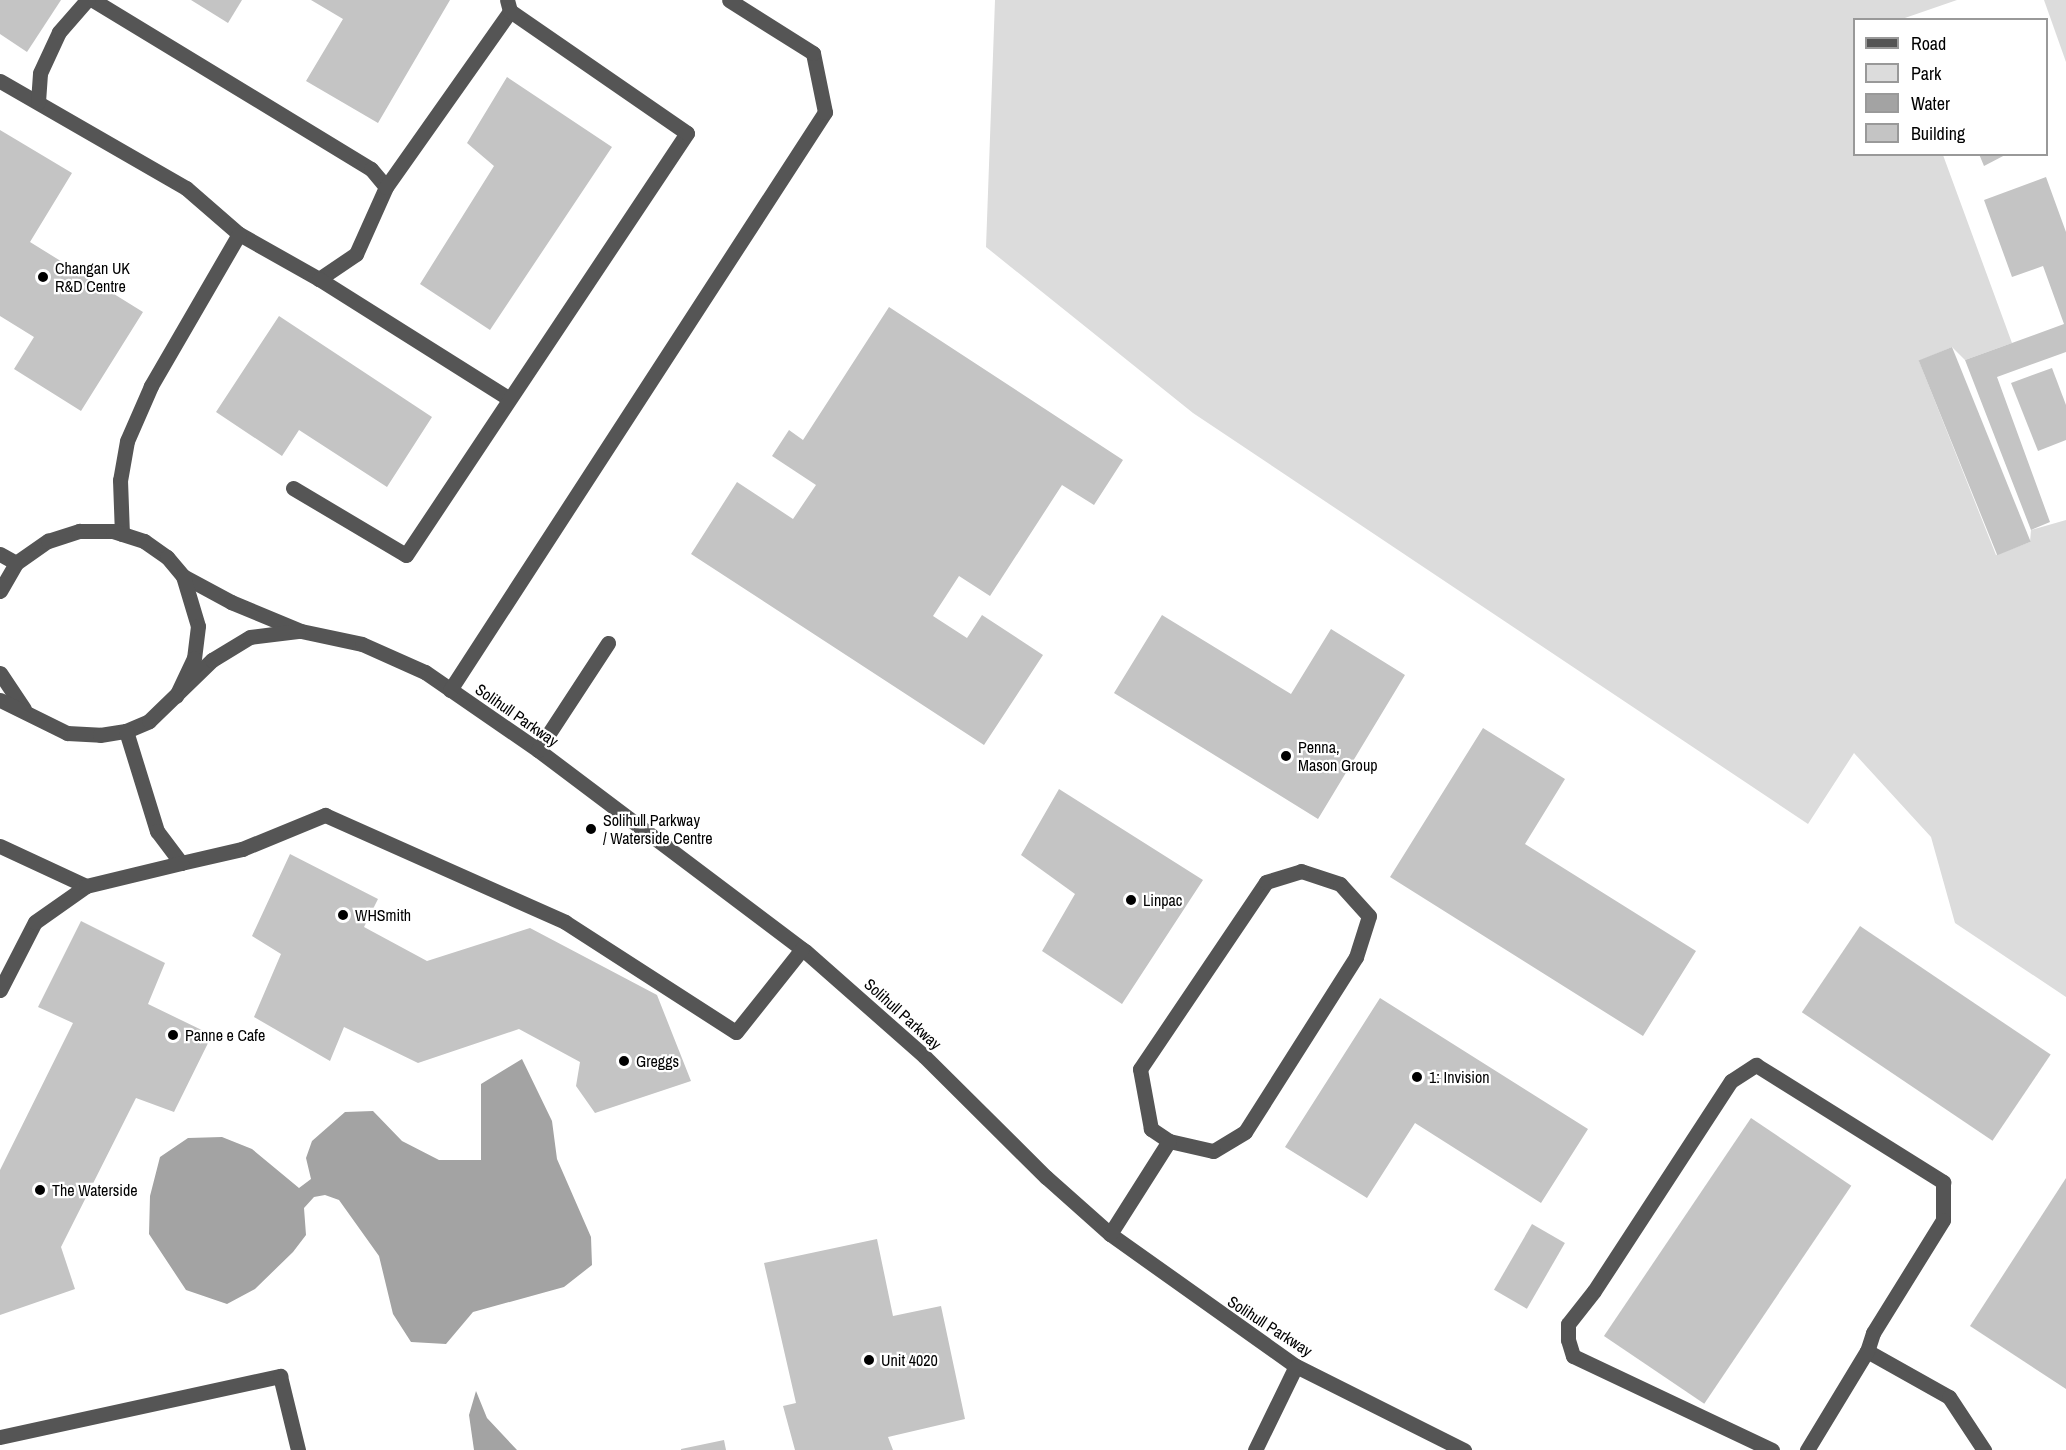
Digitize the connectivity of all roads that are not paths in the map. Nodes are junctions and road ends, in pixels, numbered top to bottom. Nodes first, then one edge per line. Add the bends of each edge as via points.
1 (87, 0) edge
2 (93, 0) edge
3 (729, 0) edge
4 (509, 5) edge
5 (0, 81) edge
6 (38, 102) junction
7 (386, 187) junction
8 (239, 234) junction
9 (319, 279) junction
10 (508, 398) junction
11 (293, 488) dead end
12 (122, 534) junction
13 (0, 554) edge
14 (16, 563) junction
15 (183, 576) junction
16 (0, 589) edge
17 (301, 631) junction
18 (608, 643) dead end
19 (0, 673) edge
20 (450, 690) junction
21 (176, 696) junction
22 (0, 700) edge
23 (36, 718) junction
24 (126, 731) junction
25 (538, 750) junction
26 (0, 846) edge
27 (181, 863) junction
28 (86, 886) junction
29 (802, 949) junction
30 (0, 990) edge
31 (1169, 1141) junction
32 (1110, 1234) junction
33 (1867, 1351) junction
34 (1296, 1366) junction
35 (2, 1442) edge
36 (298, 1450) edge
37 (1255, 1450) edge
38 (1464, 1450) edge
39 (1772, 1450) edge
40 (1807, 1450) edge
41 (1984, 1450) edge

1 - 6 street via 59,32 40,74
2 - 7 street via 371,169
3 - 20 street via 813,53 825,112
4 - 7 street
4 - 10 street via 687,133
5 - 6 street
6 - 8 street via 186,188
7 - 9 street via 356,254
8 - 9 street
8 - 12 street via 151,386 127,441 120,480
9 - 10 street
10 - 11 street via 406,555
12 - 14 street via 79,531 48,541
12 - 15 street via 144,541 167,556
13 - 14 street
14 - 16 street
15 - 17 street via 231,602
15 - 21 street via 198,626 194,658
17 - 20 street, Solihull Parkway via 362,644 425,672
17 - 21 street via 250,637 212,660
18 - 25 street
19 - 23 street via 18,704
20 - 25 street, Solihull Parkway
21 - 24 street via 149,721
22 - 23 street
23 - 24 street via 67,733 100,735
24 - 27 street via 157,831
25 - 29 street, Solihull Parkway
26 - 28 street
27 - 28 street
27 - 29 street via 242,849 325,815 565,922 736,1032
28 - 30 street via 35,922
29 - 32 street, Solihull Parkway via 924,1056 1046,1177
31 - 31 street via 1150,1129 1140,1069 1266,882 1301,871 1340,884 1369,916 1356,957 1245,1132 1213,1152
31 - 32 street
32 - 34 street, Solihull Parkway
33 - 39 street via 1872,1333 1943,1220 1943,1182 1755,1065 1731,1081 1594,1292 1568,1324 1568,1340 1573,1356
33 - 40 street
33 - 41 street via 1949,1396
34 - 37 street
34 - 38 street, Solihull Parkway
35 - 36 street via 280,1376

